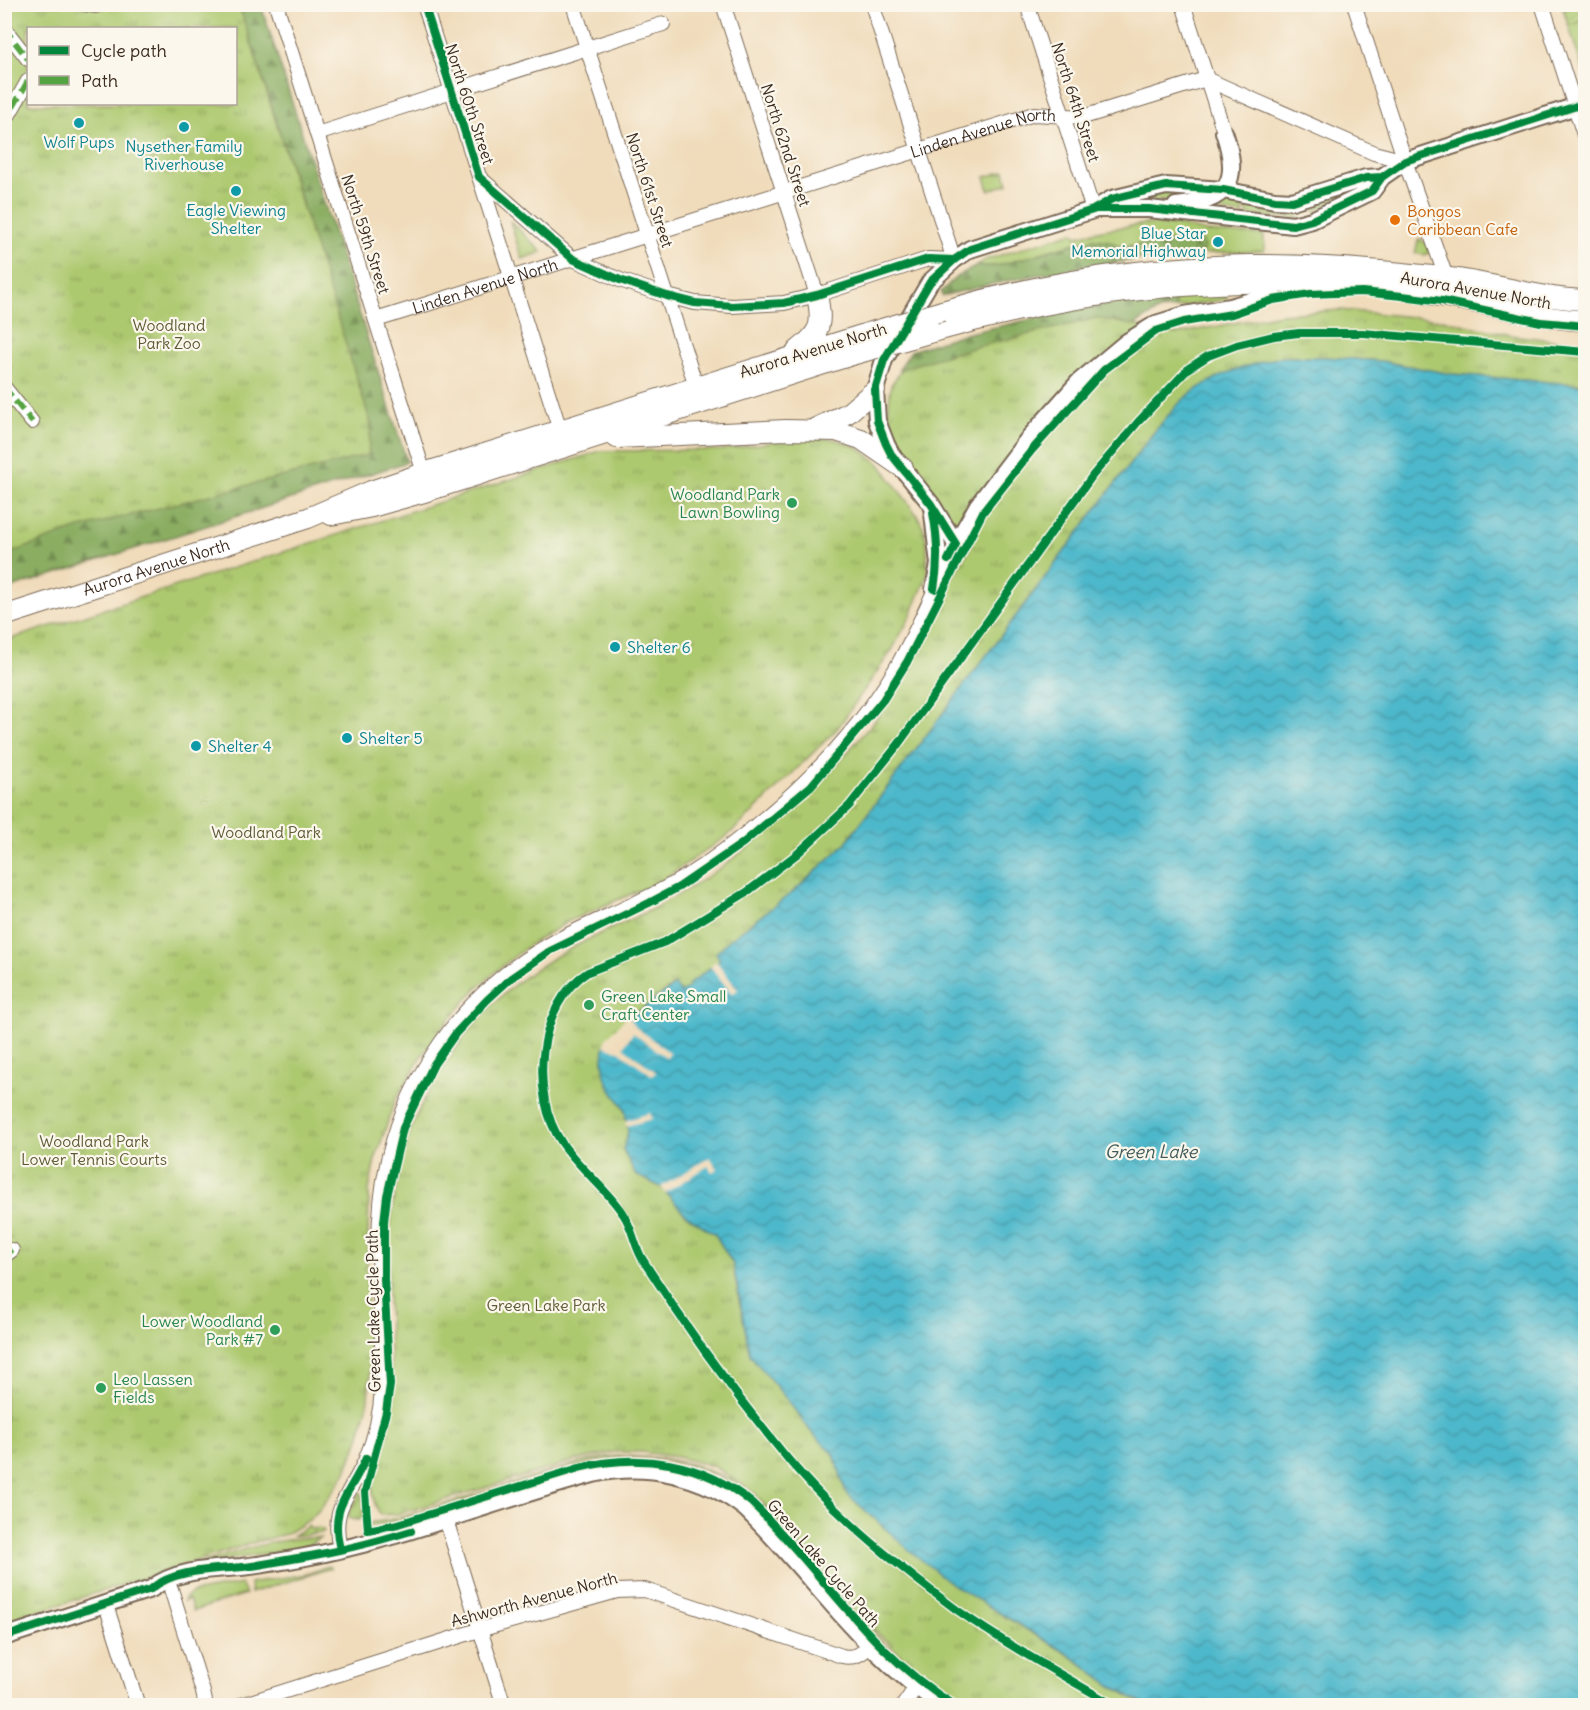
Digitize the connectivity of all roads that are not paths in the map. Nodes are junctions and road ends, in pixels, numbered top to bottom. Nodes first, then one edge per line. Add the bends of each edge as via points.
1 (84, 4) edge
2 (102, 4) edge
3 (276, 4) edge
4 (424, 4) edge
5 (573, 4) edge
6 (872, 4) edge
7 (1027, 4) edge
8 (1183, 4) edge
9 (1354, 4) edge
10 (1542, 4) edge
11 (724, 5) edge
12 (663, 24) dead end
13 (4, 28) edge
14 (587, 48) junction
15 (27, 58) edge
16 (1206, 79) junction
17 (27, 83) edge
18 (452, 91) junction
19 (1580, 104) edge
20 (1063, 115) junction
21 (4, 123) edge
22 (1224, 132) junction
23 (317, 134) junction
24 (1586, 141) edge
25 (919, 150) junction
26 (1405, 162) junction
27 (479, 177) junction
28 (1383, 177) junction
29 (1166, 186) junction
30 (1223, 190) junction
31 (783, 192) junction
32 (1302, 199) junction
33 (1149, 209) junction
34 (1093, 210) junction
35 (1312, 220) junction
36 (648, 235) junction
37 (573, 259) junction
38 (954, 260) junction
39 (1446, 277) junction
40 (512, 278) junction
41 (1274, 283) junction
42 (817, 295) junction
43 (667, 296) junction
44 (1586, 300) edge
45 (376, 320) junction
46 (1586, 321) edge
47 (792, 356) junction
48 (696, 386) junction
49 (4, 387) edge
50 (874, 390) junction
51 (32, 423) dead end
52 (814, 429) junction
53 (560, 430) junction
54 (584, 441) junction
55 (903, 468) junction
56 (424, 473) junction
57 (931, 504) junction
58 (308, 518) junction
59 (956, 544) junction
60 (934, 589) junction
61 (4, 616) edge
62 (446, 1520) junction
63 (340, 1549) junction
64 (238, 1567) junction
65 (151, 1589) junction
66 (171, 1589) junction
67 (106, 1605) junction
68 (479, 1629) junction
69 (4, 1637) edge
70 (870, 1646) junction
71 (916, 1687) junction
72 (138, 1706) edge
73 (206, 1706) edge
74 (238, 1706) edge
75 (504, 1706) edge
76 (903, 1706) edge
77 (944, 1706) edge

1 - 2 street
3 - 23 street, North 59th Street
4 - 18 street, North 60th Street
5 - 14 street, North 61st Street
6 - 25 street
7 - 20 street, North 64th Street
8 - 16 street
9 - 26 street
10 - 19 street
11 - 31 street, North 62nd Street
12 - 14 street
13 - 15 street
14 - 18 street
14 - 36 street, North 61st Street
16 - 20 street, Linden Avenue North via 1083,117
16 - 22 street
16 - 26 street via 1374,153
17 - 21 street
18 - 23 street
18 - 27 street, North 60th Street
19 - 24 street
19 - 26 main road
20 - 25 street, Linden Avenue North via 1034,114
20 - 34 street, North 64th Street
22 - 29 main road via 1226,168 1219,183
22 - 30 main road via 1233,165
23 - 45 street, North 59th Street
25 - 31 street, Linden Avenue North
25 - 38 street
26 - 28 main road
26 - 39 street
27 - 37 street
27 - 40 street, North 60th Street
28 - 32 main road via 1366,178
28 - 35 main road via 1372,191
29 - 30 main road
29 - 34 main road via 1112,199
30 - 32 main road via 1275,200
30 - 33 main road via 1203,202
31 - 36 street, Linden Avenue North
31 - 42 street, North 62nd Street
32 - 35 main road
33 - 34 main road
33 - 35 main road via 1288,225
34 - 38 main road via 970,249
36 - 37 street, Linden Avenue North
36 - 43 street, North 61st Street
37 - 40 street, Linden Avenue North
37 - 43 street
38 - 42 street via 928,259
38 - 50 main road via 930,282 884,360
39 - 44 highway, Aurora Avenue North
39 - 47 highway, Aurora Avenue North, bridge via 1299,266 1143,271 986,298
40 - 45 street, Linden Avenue North
40 - 53 street, North 60th Street
41 - 46 highway, Aurora Avenue North via 1403,290 1542,317
41 - 54 highway, Aurora Avenue North, bridge via 1185,285 1097,295 1010,312 852,355
41 - 59 main road via 1268,296 1156,324 1127,342 1079,382 1029,438 978,506
42 - 43 street via 784,303 732,306
42 - 47 highway via 821,322 814,336
43 - 48 street, North 61st Street
45 - 56 street, North 59th Street
47 - 48 highway, Aurora Avenue North
48 - 53 highway, Aurora Avenue North
49 - 51 street
50 - 52 highway via 848,413
50 - 55 main road via 880,431
52 - 54 highway
52 - 55 highway via 853,435
53 - 56 highway, Aurora Avenue North
54 - 58 highway, Aurora Avenue North via 372,507
55 - 57 main road
56 - 58 highway, Aurora Avenue North
57 - 59 main road
57 - 60 main road via 939,564
58 - 61 highway, Aurora Avenue North
59 - 60 street
60 - 63 street via 914,634 869,709 802,784 725,850 681,880 566,935 519,964 463,1014 426,1065 398,1124 385,1172 378,1269 380,1407 366,1459 337,1516
62 - 63 main road
62 - 68 street
62 - 70 main road via 605,1472 653,1471 688,1478 746,1509
63 - 64 main road
64 - 65 main road via 168,1579
64 - 66 main road
65 - 66 main road
65 - 67 main road
66 - 73 street
67 - 69 main road
67 - 72 street
68 - 70 street, Ashworth Avenue North via 616,1591 645,1590 850,1658
68 - 74 street, Ashworth Avenue North
68 - 75 street
70 - 71 main road
71 - 76 street
71 - 77 main road

